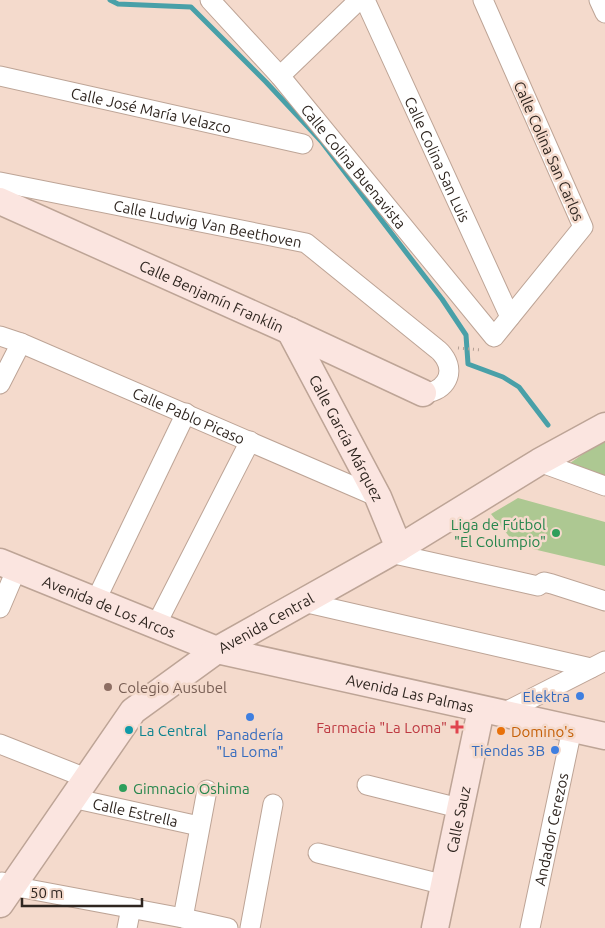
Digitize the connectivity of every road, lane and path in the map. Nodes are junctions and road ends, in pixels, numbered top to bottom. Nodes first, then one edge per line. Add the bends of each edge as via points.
1 (210, 0) edge
2 (360, 0) edge
3 (366, 0) edge
4 (483, 0) edge
5 (600, 0) edge
6 (605, 13) edge
7 (0, 76) edge
8 (280, 76) junction
9 (303, 144) dead end
10 (0, 182) edge
11 (0, 201) edge
12 (510, 317) junction
13 (290, 331) junction
14 (0, 336) edge
15 (494, 337) joint
16 (21, 343) junction
17 (455, 348) dead end
18 (479, 350) dead end
19 (0, 384) edge
20 (423, 393) joint
21 (186, 413) junction
22 (605, 426) edge
23 (250, 441) junction
24 (539, 462) junction
25 (605, 486) edge
26 (378, 497) junction
27 (395, 550) junction
28 (8, 565) edge
29 (96, 600) junction
30 (605, 601) edge
31 (303, 602) junction
32 (0, 608) edge
33 (156, 625) junction
34 (217, 650) junction
35 (598, 665) edge
36 (492, 712) junction
37 (572, 729) junction
38 (605, 736) edge
39 (0, 744) edge
40 (367, 785) dead end
41 (79, 788) junction
42 (207, 790) dead end
43 (273, 804) dead end
44 (459, 808) junction
45 (199, 826) junction
46 (318, 853) dead end
47 (445, 885) junction
48 (4, 890) edge
49 (131, 908) junction
50 (183, 918) junction
51 (223, 927) edge
52 (127, 928) edge
53 (250, 928) edge
54 (435, 928) edge
55 (530, 928) edge

1 - 8 street, Calle Colina Buenavista
2 - 8 street
3 - 12 street, Calle Colina San Luis
4 - 12 street, Calle Colina San Carlos via 582,227
5 - 6 street
7 - 9 street, Calle José María Velazco
8 - 15 street, Calle Colina Buenavista
10 - 20 street, Calle Ludwig Van Beethoven via 306,243 445,358 449,368 447,381 440,390
11 - 13 street, Calle Benjamín Franklin
12 - 15 street, Calle Colina San Carlos
13 - 20 street, Calle Benjamín Franklin
13 - 26 street, Calle García Márquez
14 - 16 street, Calle Pablo Picaso
16 - 19 street
16 - 21 street, Calle Pablo Picaso
17 - 18 path
21 - 23 street, Calle Pablo Picaso
21 - 29 street
22 - 24 street, Avenida Central
23 - 26 street, Calle Pablo Picaso
23 - 33 street
24 - 25 street
24 - 27 street, Avenida Central
26 - 27 street, Calle García Márquez
27 - 30 street via 538,586 544,582
27 - 31 street, Avenida Central
28 - 29 street, Avenida de Los Arcos
28 - 32 street
29 - 33 street, Avenida de Los Arcos
31 - 34 street, Avenida Central
31 - 35 street
33 - 34 street, Avenida de Los Arcos
34 - 36 street, Avenida Las Palmas
34 - 41 street, Avenida Central via 133,711
35 - 36 street
36 - 37 street, Avenida Las Palmas
36 - 44 street, Calle Sauz
37 - 38 street, Avenida Las Palmas
37 - 55 street, Andador Cerezos
39 - 41 street, Calle Estrella
40 - 44 street
41 - 45 street, Calle Estrella
41 - 48 street, Avenida Central
42 - 45 street
43 - 53 street
44 - 47 street, Calle Sauz
45 - 50 street
46 - 47 street
47 - 54 street, Calle Sauz
48 - 49 street
49 - 50 street
49 - 52 street
50 - 51 street

